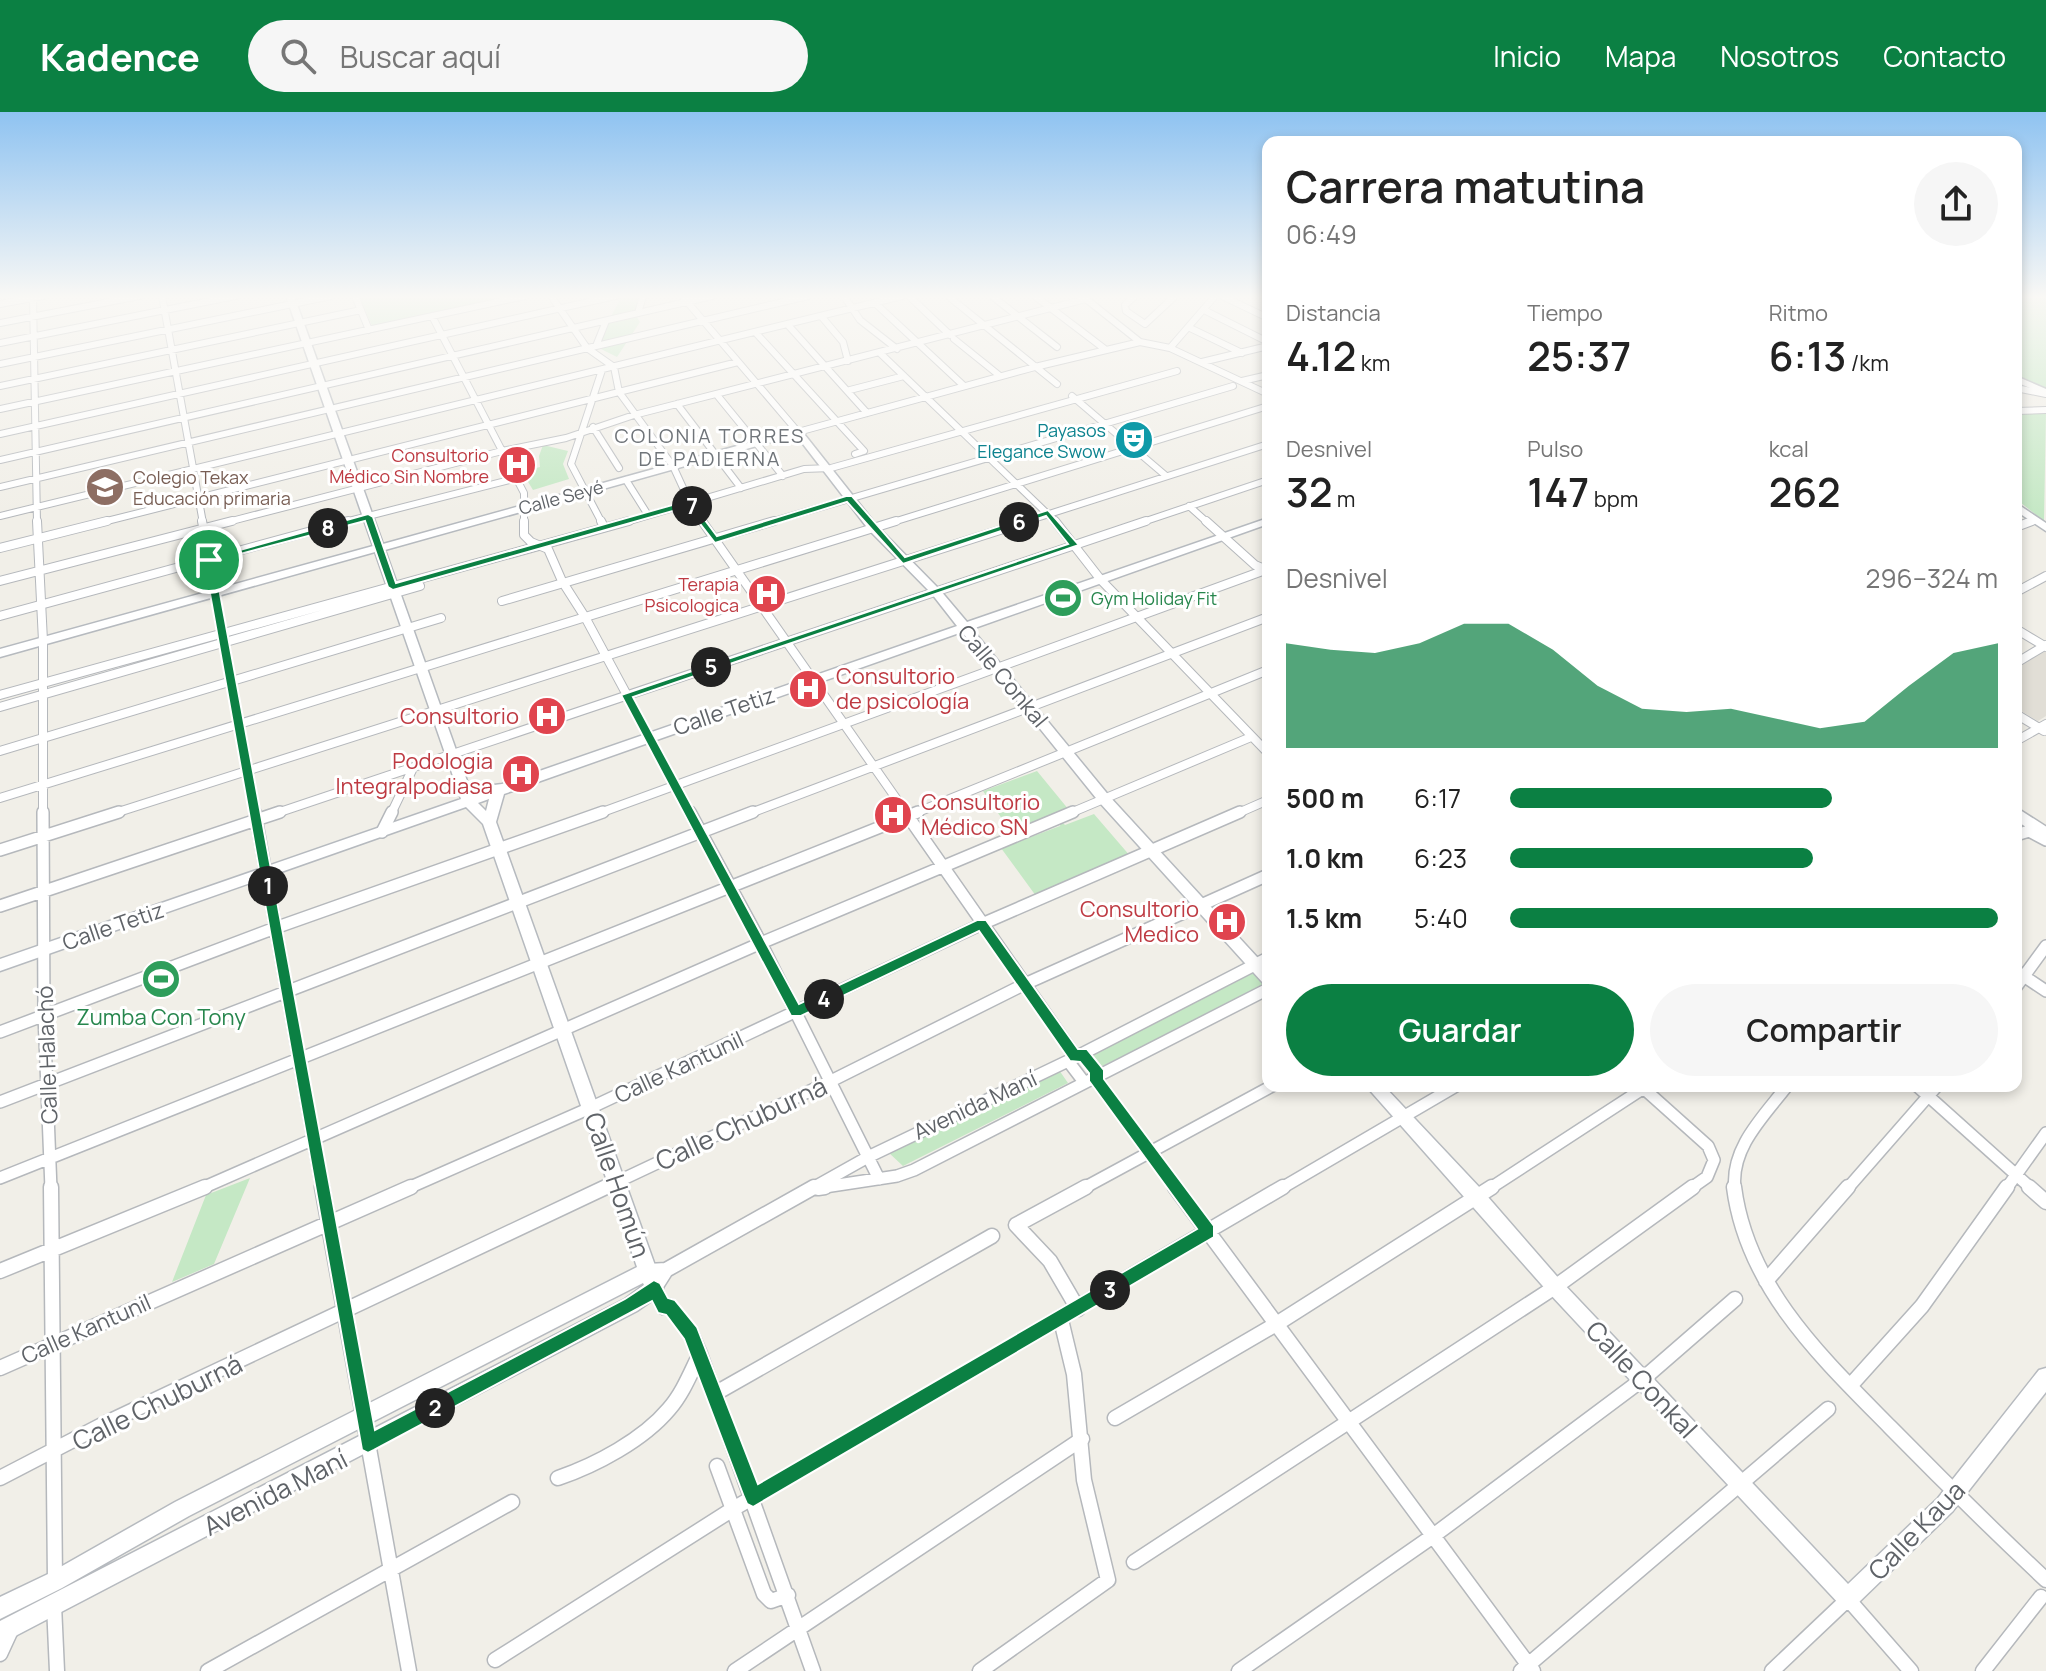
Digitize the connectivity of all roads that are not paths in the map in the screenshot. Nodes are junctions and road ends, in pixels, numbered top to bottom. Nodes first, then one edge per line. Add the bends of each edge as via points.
1 (34, 369) edge
2 (82, 369) edge
3 (185, 369) edge
4 (293, 369) edge
5 (316, 369) edge
6 (397, 369) edge
7 (459, 369) edge
8 (502, 369) edge
9 (607, 369) edge
10 (614, 369) edge
11 (711, 369) edge
12 (744, 369) edge
13 (789, 369) edge
14 (819, 369) edge
15 (831, 369) edge
16 (896, 369) edge
17 (945, 369) edge
18 (991, 369) edge
19 (1028, 369) edge
20 (1037, 369) edge
21 (1216, 369) edge
22 (602, 370) junction
23 (175, 371) junction
24 (1177, 371) dead end
25 (795, 375) junction
26 (904, 376) junction
27 (1000, 376) junction
28 (1262, 376) edge
29 (464, 378) junction
30 (34, 379) junction
31 (1242, 381) junction
32 (2022, 382) edge
33 (757, 384) junction
34 (1057, 384) dead end
35 (0, 386) edge
36 (322, 386) junction
37 (964, 386) junction
38 (1233, 386) dead end
39 (2022, 389) edge
40 (850, 390) junction
41 (1262, 391) edge
42 (619, 392) junction
43 (2046, 393) edge
44 (179, 394) junction
45 (717, 395) junction
46 (1072, 396) junction
47 (927, 397) junction
48 (595, 399) junction
49 (476, 401) junction
50 (34, 402) junction
51 (677, 404) junction
52 (1262, 408) edge
53 (0, 409) edge
54 (330, 409) junction
55 (2046, 410) edge
56 (2022, 411) edge
57 (867, 413) junction
58 (634, 415) junction
59 (184, 418) junction
60 (837, 421) junction
61 (1104, 422) junction
62 (489, 425) junction
63 (35, 426) junction
64 (593, 427) junction
65 (584, 430) junction
66 (961, 430) junction
67 (798, 432) junction
68 (0, 434) edge
69 (339, 434) junction
70 (757, 443) junction
71 (188, 444) junction
72 (1262, 446) edge
73 (1134, 447) junction
74 (502, 451) junction
75 (35, 452) junction
76 (716, 455) junction
77 (989, 457) junction
78 (0, 460) edge
79 (348, 460) junction
80 (673, 466) junction
81 (822, 466) junction
82 (619, 468) dead end
83 (193, 470) junction
84 (1165, 475) junction
85 (783, 476) junction
86 (37, 478) junction
87 (517, 478) junction
88 (626, 480) junction
89 (1262, 482) edge
90 (1019, 483) junction
91 (0, 487) edge
92 (358, 487) junction
93 (741, 488) junction
94 (584, 491) junction
95 (198, 498) junction
96 (849, 498) junction
97 (690, 503) junction
98 (1189, 506) junction
99 (38, 507) junction
100 (523, 508) junction
101 (2022, 510) edge
102 (1048, 512) junction
103 (648, 515) junction
104 (0, 516) edge
105 (368, 517) junction
106 (2035, 520) junction
107 (1262, 523) edge
108 (2022, 525) edge
109 (604, 527) junction
110 (203, 528) junction
111 (873, 528) junction
112 (2046, 528) edge
113 (1223, 536) junction
114 (38, 538) junction
115 (715, 540) junction
116 (1074, 545) junction
117 (548, 546) junction
118 (0, 548) edge
119 (379, 548) junction
120 (209, 560) junction
121 (903, 561) junction
122 (1262, 568) edge
123 (737, 570) junction
124 (38, 571) junction
125 (1262, 572) edge
126 (2046, 576) edge
127 (1101, 580) junction
128 (0, 581) edge
129 (562, 581) junction
130 (2022, 589) edge
131 (394, 590) junction
132 (936, 592) junction
133 (215, 593) junction
134 (502, 601) dead end
135 (40, 605) junction
136 (762, 605) junction
137 (1136, 615) junction
138 (0, 616) edge
139 (585, 617) junction
140 (441, 618) dead end
141 (1262, 619) edge
142 (963, 629) junction
143 (408, 630) junction
144 (2022, 632) edge
145 (224, 640) junction
146 (43, 641) junction
147 (788, 642) junction
148 (2046, 646) edge
149 (0, 653) edge
150 (1173, 653) junction
151 (605, 656) junction
152 (2022, 660) edge
153 (996, 667) junction
154 (421, 669) junction
155 (1262, 673) edge
156 (814, 681) junction
157 (231, 682) junction
158 (43, 689) junction
159 (0, 695) edge
160 (626, 695) junction
161 (1210, 695) junction
162 (1028, 705) junction
163 (0, 707) edge
164 (436, 709) junction
165 (2022, 717) edge
166 (239, 724) junction
167 (842, 724) junction
168 (2044, 728) edge
169 (648, 737) junction
170 (1251, 737) junction
171 (44, 738) junction
172 (2022, 738) edge
173 (1262, 747) edge
174 (0, 751) edge
175 (1066, 752) junction
176 (452, 754) junction
177 (871, 765) junction
178 (413, 768) junction
179 (247, 771) junction
180 (43, 785) junction
181 (673, 785) junction
182 (499, 788) junction
183 (0, 798) edge
184 (1105, 800) junction
185 (468, 801) junction
186 (1262, 803) edge
187 (907, 814) junction
188 (2022, 818) edge
189 (256, 821) junction
190 (2027, 821) junction
191 (2046, 821) edge
192 (489, 822) junction
193 (382, 832) junction
194 (701, 832) junction
195 (2022, 833) edge
196 (2046, 833) edge
197 (45, 836) junction
198 (2046, 840) edge
199 (0, 850) edge
200 (499, 850) junction
201 (1151, 851) junction
202 (941, 869) junction
203 (265, 873) junction
204 (1262, 878) edge
205 (731, 887) junction
206 (45, 891) junction
207 (518, 904) junction
208 (0, 906) edge
209 (1202, 906) junction
210 (982, 924) junction
211 (275, 928) junction
212 (761, 943) junction
213 (2046, 946) edge
214 (44, 950) junction
215 (1262, 961) edge
216 (0, 965) edge
217 (540, 965) junction
218 (2022, 971) edge
219 (2022, 974) edge
220 (1025, 984) junction
221 (286, 989) junction
222 (2046, 991) edge
223 (1262, 992) edge
224 (796, 1012) junction
225 (44, 1015) junction
226 (0, 1032) edge
227 (564, 1032) junction
228 (1075, 1057) junction
229 (299, 1060) junction
230 (1092, 1078) junction
231 (831, 1081) junction
232 (49, 1083) junction
233 (1262, 1091) edge
234 (1380, 1092) edge
235 (1446, 1092) edge
236 (1636, 1092) edge
237 (1649, 1092) edge
238 (1783, 1092) edge
239 (1932, 1092) edge
240 (1936, 1092) edge
241 (0, 1102) edge
242 (590, 1108) junction
243 (1403, 1117) junction
244 (2046, 1133) edge
245 (313, 1138) junction
246 (1150, 1153) junction
247 (51, 1156) junction
248 (868, 1157) junction
249 (1714, 1160) junction
250 (1735, 1166) junction
251 (2015, 1176) junction
252 (0, 1178) edge
253 (879, 1179) junction
254 (616, 1181) junction
255 (812, 1189) junction
256 (1475, 1195) junction
257 (2046, 1202) edge
258 (328, 1222) junction
259 (1208, 1231) junction
260 (992, 1236) dead end
261 (52, 1249) junction
262 (0, 1271) edge
263 (656, 1276) junction
264 (1766, 1281) junction
265 (1555, 1287) junction
266 (1735, 1299) dead end
267 (1078, 1309) junction
268 (344, 1312) junction
269 (1061, 1320) junction
270 (1277, 1324) junction
271 (54, 1343) junction
272 (700, 1354) junction
273 (0, 1368) edge
274 (2046, 1377) edge
275 (1643, 1379) junction
276 (1850, 1386) junction
277 (716, 1393) junction
278 (1828, 1409) dead end
279 (363, 1416) junction
280 (1115, 1418) dead end
281 (1348, 1420) junction
282 (1082, 1439) junction
283 (368, 1444) junction
284 (56, 1451) junction
285 (717, 1466) dead end
286 (0, 1478) edge
287 (558, 1478) dead end
288 (1740, 1484) junction
289 (1954, 1493) junction
290 (753, 1497) junction
291 (512, 1502) dead end
292 (733, 1509) junction
293 (1433, 1536) junction
294 (1134, 1562) dead end
295 (391, 1569) junction
296 (2046, 1580) edge
297 (55, 1581) junction
298 (788, 1595) junction
299 (2041, 1597) dead end
300 (1848, 1599) junction
301 (54, 1605) junction
302 (0, 1608) edge
303 (6, 1630) edge
304 (799, 1630) junction
305 (0, 1654) edge
306 (495, 1660) dead end
307 (1528, 1669) edge
308 (57, 1671) edge
309 (208, 1671) edge
310 (409, 1671) edge
311 (735, 1671) edge
312 (813, 1671) edge
313 (980, 1671) edge
314 (1239, 1671) edge
315 (1772, 1671) edge
316 (1911, 1671) edge
317 (1983, 1671) edge

1 - 30 street, Calle Halachó
2 - 30 street
3 - 23 street
4 - 44 street
5 - 36 street, Calle Homún
6 - 36 street
7 - 29 street
8 - 29 street
9 - 22 street
10 - 42 street
11 - 42 street
12 - 33 street, Calle Conkal
13 - 25 street
14 - 25 street
15 - 40 street
16 - 26 street
17 - 37 street
18 - 27 street
19 - 27 street, Calle Seyé
20 - 34 street
21 - 31 street, Calle Seyé
22 - 48 street
22 - 49 street
23 - 44 street
23 - 50 street
24 - 46 street
25 - 33 street
25 - 60 street
26 - 40 street
26 - 47 street
27 - 37 street, Calle Seyé
28 - 31 street
29 - 49 street
29 - 54 street
30 - 35 street
30 - 50 street, Calle Halachó
31 - 41 street, Calle Seyé
32 - 43 street
33 - 45 street
33 - 67 street, Calle Conkal
36 - 54 street, Calle Homún
36 - 59 street
37 - 47 street, Calle Seyé
38 - 61 street
39 - 43 street
40 - 57 street
42 - 48 street
42 - 58 street
44 - 59 street
44 - 63 street
45 - 51 street
45 - 70 street
46 - 61 street
46 - 66 street
47 - 57 street, Calle Seyé
47 - 66 street
48 - 62 street
48 - 65 street
49 - 62 street
49 - 69 street
50 - 53 street
50 - 63 street, Calle Halachó
51 - 58 street
51 - 76 street
52 - 73 street
54 - 69 street, Calle Homún
54 - 71 street
55 - 56 street
57 - 60 street, Calle Seyé
58 - 64 street
58 - 80 street
59 - 71 street
59 - 75 street
60 - 67 street, Calle Seyé
60 - 81 street via 864,451
61 - 73 street
61 - 77 street
62 - 74 street
62 - 79 street
63 - 68 street
63 - 75 street, Calle Halachó
64 - 65 street
64 - 82 street
65 - 74 street
65 - 94 street via 571,464
66 - 77 street
66 - 81 street
67 - 70 street, Calle Seyé
67 - 81 street, Calle Conkal
69 - 79 street, Calle Homún
69 - 83 street
70 - 76 street, Calle Seyé
70 - 85 street
71 - 83 street
71 - 86 street
72 - 84 street
73 - 84 street
73 - 90 street
74 - 87 street
74 - 92 street
75 - 78 street
75 - 86 street, Calle Halachó
76 - 80 street, Calle Seyé
76 - 93 street
77 - 90 street
77 - 96 street
79 - 92 street, Calle Homún
79 - 95 street
80 - 88 street, Calle Seyé
80 - 97 street
81 - 85 street
81 - 96 street, Calle Conkal
83 - 95 street
83 - 99 street
84 - 102 street
85 - 93 street
86 - 91 street
86 - 99 street, Calle Halachó
87 - 100 street
87 - 105 street
88 - 94 street, Calle Seyé
88 - 103 street
89 - 98 street
90 - 102 street
90 - 111 street
92 - 105 street, Calle Homún
92 - 110 street
93 - 97 street
94 - 100 street, Calle Seyé
94 - 109 street
95 - 110 street
95 - 114 street
96 - 111 street, Calle Conkal
96 - 115 street
97 - 103 street
97 - 115 street
98 - 113 street
98 - 116 street
99 - 104 street
99 - 114 street, Calle Halachó
100 - 117 street via 524,535
100 - 119 street, Calle Seyé
101 - 106 street
102 - 116 street
102 - 121 street
103 - 109 street
105 - 119 street, Calle Homún
105 - 120 street
106 - 108 street
106 - 112 street
107 - 113 street, Calle Tetiz
109 - 117 street
110 - 120 street
110 - 124 street
111 - 121 street, Calle Conkal
111 - 123 street
113 - 122 street
113 - 127 street, Calle Tetiz
114 - 118 street
114 - 124 street, Calle Halachó
115 - 123 street
115 - 129 street
116 - 127 street
116 - 132 street
117 - 129 street
117 - 131 street
119 - 131 street, Calle Homún
119 - 133 street, Calle Seyé
120 - 133 street
120 - 135 street
121 - 132 street, Calle Conkal
121 - 136 street
123 - 136 street
123 - 139 street
124 - 128 street
124 - 135 street, Calle Halachó
125 - 137 street
126 - 130 street
127 - 137 street
127 - 142 street, Calle Tetiz
129 - 134 street
129 - 139 street
131 - 143 street, Calle Homún
131 - 145 street
132 - 142 street, Calle Conkal
132 - 147 street
133 - 145 street
133 - 146 street, Calle Seyé
135 - 138 street
135 - 146 street, Calle Halachó
136 - 147 street
136 - 151 street
137 - 150 street
137 - 153 street
139 - 151 street
139 - 154 street
140 - 143 street
141 - 150 street
142 - 153 street, Calle Conkal
142 - 156 street, Calle Tetiz
143 - 154 street, Calle Homún
143 - 157 street
144 - 148 street
145 - 157 street
145 - 158 street
146 - 149 street, Calle Seyé
146 - 158 street, Calle Halachó
147 - 156 street
147 - 160 street
148 - 152 street
150 - 161 street
150 - 162 street
151 - 160 street
151 - 164 street
153 - 162 street, Calle Conkal
153 - 167 street
154 - 164 street, Calle Homún
154 - 166 street
155 - 161 street
156 - 167 street
156 - 169 street, Calle Tetiz
157 - 166 street
157 - 171 street
158 - 159 street
158 - 163 street
158 - 171 street, Calle Halachó
160 - 169 street
160 - 176 street
161 - 170 street
161 - 175 street
162 - 175 street, Calle Conkal
162 - 177 street
164 - 176 street, Calle Homún
164 - 179 street
165 - 168 street
166 - 179 street
166 - 180 street
167 - 177 street
167 - 181 street
168 - 172 street
169 - 181 street
169 - 182 street, Calle Tetiz
170 - 173 street
170 - 184 street
171 - 174 street
171 - 180 street, Calle Halachó
175 - 184 street, Calle Conkal
175 - 187 street
176 - 178 street
176 - 185 street, Calle Homún
177 - 187 street
177 - 194 street
178 - 189 street
178 - 193 street
179 - 189 street
179 - 197 street
180 - 183 street
180 - 197 street, Calle Halachó
181 - 194 street
181 - 200 street
182 - 185 street, Calle Tetiz
182 - 192 street
184 - 201 street, Calle Conkal
184 - 202 street
185 - 192 street, Calle Homún
185 - 193 street, Calle Tetiz
186 - 201 street, Calle Kantunil
187 - 202 street
187 - 205 street
188 - 190 street
189 - 203 street
189 - 206 street
190 - 191 street
190 - 196 street
192 - 200 street, Calle Homún
193 - 203 street, Calle Tetiz
194 - 205 street
194 - 207 street
195 - 198 street
197 - 199 street
197 - 206 street, Calle Halachó
200 - 207 street, Calle Homún
200 - 211 street
201 - 209 street, Calle Conkal
201 - 210 street, Calle Kantunil
202 - 210 street
202 - 212 street
203 - 211 street
203 - 214 street, Calle Tetiz
204 - 209 street, Calle Chuburná
205 - 212 street
205 - 217 street
206 - 208 street
206 - 214 street, Calle Halachó
207 - 217 street, Calle Homún
207 - 221 street
209 - 215 street, Calle Conkal
209 - 220 street, Calle Chuburná
210 - 220 street
210 - 224 street, Calle Kantunil
211 - 221 street
211 - 225 street
212 - 224 street
212 - 227 street
213 - 218 street
214 - 216 street, Calle Tetiz
214 - 225 street, Calle Halachó
215 - 228 street, Avenida Maní
217 - 227 street, Calle Homún
217 - 229 street
219 - 222 street
220 - 228 street
220 - 231 street, Calle Chuburná
221 - 229 street
221 - 232 street
223 - 230 street, Avenida Maní
224 - 231 street
224 - 242 street, Calle Kantunil
225 - 226 street
225 - 232 street, Calle Halachó
227 - 242 street, Calle Homún
227 - 245 street
228 - 230 street
228 - 248 street, Avenida Maní
229 - 245 street
229 - 247 street
230 - 246 street
230 - 253 street, Avenida Maní via 914,1170
231 - 248 street
231 - 254 street, Calle Chuburná
232 - 241 street
232 - 247 street, Calle Halachó
233 - 246 street
234 - 243 street, Calle Conkal
235 - 243 street
236 - 256 street
237 - 249 street via 1708,1146
238 - 250 street
239 - 264 street
240 - 251 street
242 - 254 street, Calle Homún
242 - 258 street, Calle Kantunil
243 - 256 street, Calle Conkal
243 - 259 street
244 - 251 street
245 - 258 street
245 - 261 street
246 - 259 street
246 - 267 street via 1016,1225 1050,1261
247 - 252 street
247 - 261 street, Calle Halachó
248 - 253 street
248 - 255 street, Avenida Maní
249 - 250 street
249 - 265 street via 1707,1177
250 - 264 street via 1733,1188
251 - 257 street
251 - 276 street via 1922,1306
253 - 255 street, Avenida Maní
254 - 263 street, Calle Homún
254 - 268 street, Calle Chuburná
255 - 263 street, Avenida Maní
256 - 265 street, Calle Conkal
256 - 270 street
258 - 268 street
258 - 271 street, Calle Kantunil
259 - 267 street
259 - 270 street
260 - 277 street
261 - 262 street
261 - 271 street, Calle Halachó
263 - 272 street, Calle Homún via 664,1307 669,1306 691,1333
263 - 279 street, Avenida Maní
263 - 283 street, Avenida Maní via 631,1305
264 - 276 street via 1783,1309
265 - 275 street, Calle Conkal
265 - 281 street
266 - 275 street
267 - 269 street
268 - 279 street
268 - 284 street, Calle Chuburná
269 - 282 street
269 - 290 street
270 - 280 street
270 - 281 street
271 - 273 street, Calle Kantunil
271 - 284 street, Calle Halachó
272 - 277 street, Calle Homún
272 - 287 street via 669,1409 650,1427
274 - 289 street, Calle Kaua
275 - 288 street, Calle Conkal
275 - 293 street
276 - 289 street
277 - 290 street, Calle Homún
278 - 288 street
279 - 283 street
279 - 297 street, Avenida Maní
281 - 293 street
281 - 294 street
282 - 304 street
282 - 313 street via 1087,1489 1108,1580
283 - 295 street
283 - 301 street, Avenida Maní
284 - 286 street, Calle Chuburná
284 - 297 street, Calle Halachó
285 - 292 street
288 - 300 street, Calle Conkal
288 - 307 street
289 - 296 street
289 - 300 street, Calle Kaua
290 - 292 street
290 - 298 street, Calle Homún
291 - 295 street
292 - 298 street via 767,1600
292 - 306 street
293 - 307 street
293 - 314 street
295 - 309 street
295 - 310 street
297 - 301 street, Calle Halachó
297 - 302 street, Avenida Maní
298 - 304 street, Calle Homún
299 - 317 street
300 - 315 street, Calle Kaua
300 - 316 street, Calle Conkal
301 - 303 street, Avenida Maní
301 - 308 street, Calle Halachó
303 - 305 street
304 - 311 street
304 - 312 street, Calle Homún

